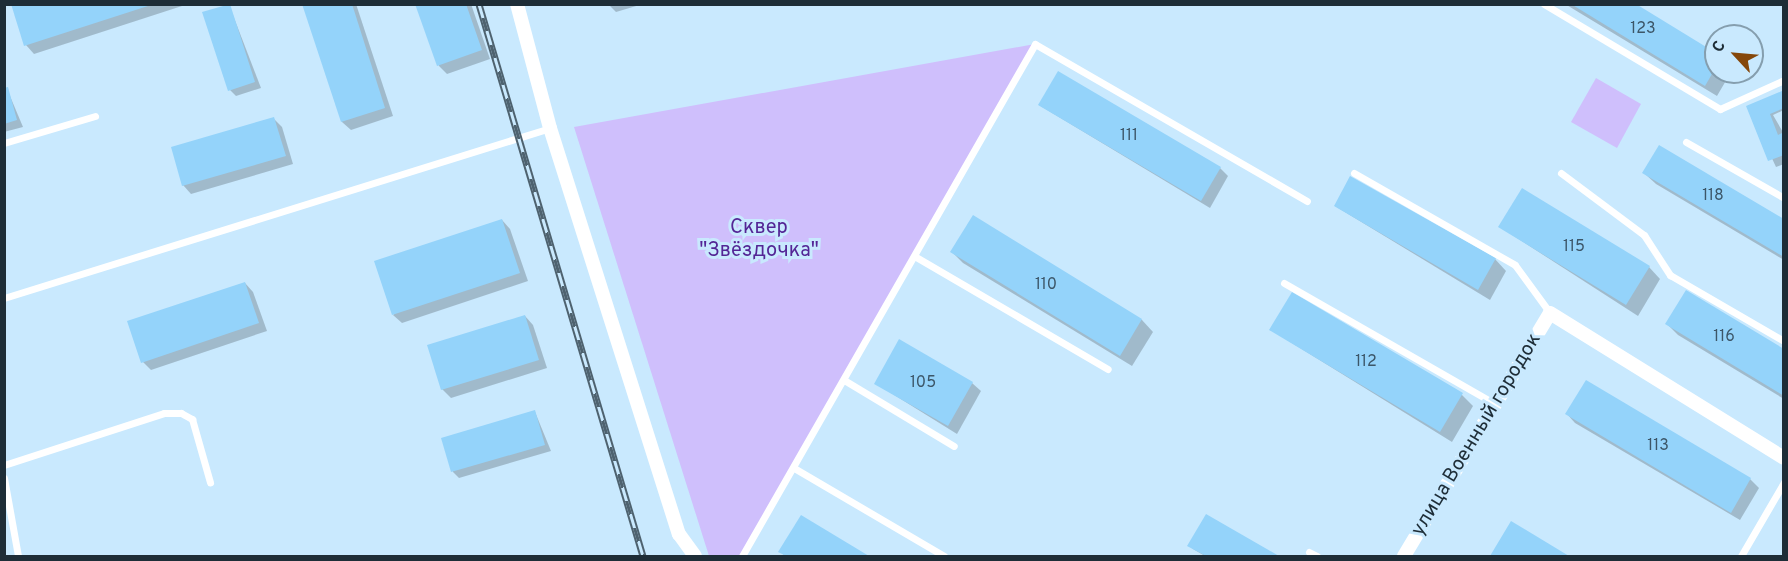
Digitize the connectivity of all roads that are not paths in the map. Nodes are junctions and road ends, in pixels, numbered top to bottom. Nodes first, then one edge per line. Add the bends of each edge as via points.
1 (517, 4) edge
2 (1544, 4) edge
3 (1784, 80) edge
4 (95, 116) dead end
5 (550, 128) junction
6 (1686, 142) dead end
7 (4, 143) edge
8 (1354, 173) dead end
9 (1561, 173) dead end
10 (1784, 198) edge
11 (1307, 201) dead end
12 (916, 257) junction
13 (1284, 283) dead end
14 (4, 298) edge
15 (1550, 313) junction
16 (1784, 341) edge
17 (1108, 369) dead end
18 (844, 380) junction
19 (1495, 404) junction
20 (954, 446) dead end
21 (1784, 458) edge
22 (4, 465) edge
23 (794, 468) junction
24 (4, 478) edge
25 (210, 482) dead end
26 (1784, 482) edge
27 (1309, 552) dead end
28 (18, 556) edge
29 (695, 556) edge
30 (742, 556) edge
31 (944, 556) edge
32 (1317, 556) edge
33 (1404, 556) edge
34 (1741, 556) edge

1 - 5 street
2 - 3 lane via 1720,109
4 - 7 lane
5 - 14 lane
5 - 29 street via 679,534
6 - 10 lane
8 - 15 lane via 1515,265
9 - 16 lane via 1644,235 1670,275
11 - 12 lane via 1035,44
12 - 17 lane
12 - 18 lane
13 - 19 lane
15 - 19 street, улица Военный городок
15 - 21 street
18 - 20 lane
18 - 23 lane
19 - 33 street, улица Военный городок
22 - 25 lane via 164,412 181,413 192,419
23 - 30 lane
23 - 31 lane
24 - 28 lane
26 - 34 lane
27 - 32 lane

